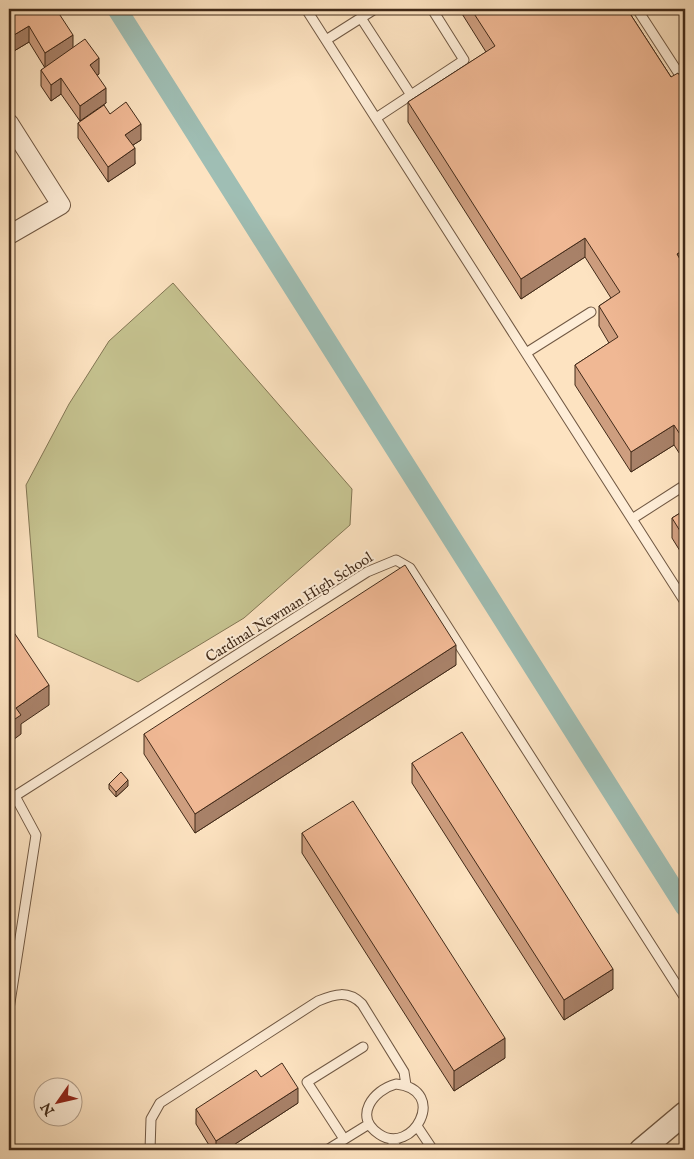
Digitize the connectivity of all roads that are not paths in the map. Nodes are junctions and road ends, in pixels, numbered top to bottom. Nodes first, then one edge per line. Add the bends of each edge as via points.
1 (306, 9) edge
2 (375, 9) edge
3 (432, 9) edge
4 (637, 9) edge
5 (361, 18) junction
6 (326, 40) junction
7 (685, 83) edge
8 (411, 95) junction
9 (376, 118) junction
10 (9, 122) edge
11 (9, 235) edge
12 (591, 312) dead end
13 (526, 353) junction
14 (685, 485) edge
15 (632, 518) junction
16 (685, 602) edge
17 (685, 998) edge
18 (9, 1009) edge
19 (363, 1047) dead end
20 (406, 1085) junction
21 (685, 1113) edge
22 (369, 1124) junction
23 (417, 1126) junction
24 (391, 1138) junction
25 (344, 1139) junction
26 (150, 1150) edge
27 (327, 1150) edge
28 (398, 1150) edge
29 (433, 1150) edge
30 (643, 1150) edge

1 - 6 lane
2 - 5 lane
3 - 8 lane via 464,60
4 - 7 lane
5 - 6 lane
5 - 8 lane
6 - 9 lane
8 - 9 lane
9 - 13 lane
10 - 11 street via 61,205
12 - 13 lane
13 - 15 lane
14 - 15 lane
15 - 16 lane
17 - 18 lane, Cardinal Newman High School via 410,568 396,560 367,572 15,796 36,835
19 - 25 lane via 307,1082
20 - 22 lane via 396,1084 376,1093 367,1112
20 - 23 lane via 421,1098 423,1112
20 - 26 lane via 404,1072 362,1004 345,994 333,995 318,1001 160,1103 151,1119
21 - 30 street
22 - 24 lane via 381,1136
22 - 25 lane
23 - 24 lane via 400,1137
23 - 29 lane
24 - 28 lane
25 - 27 lane

